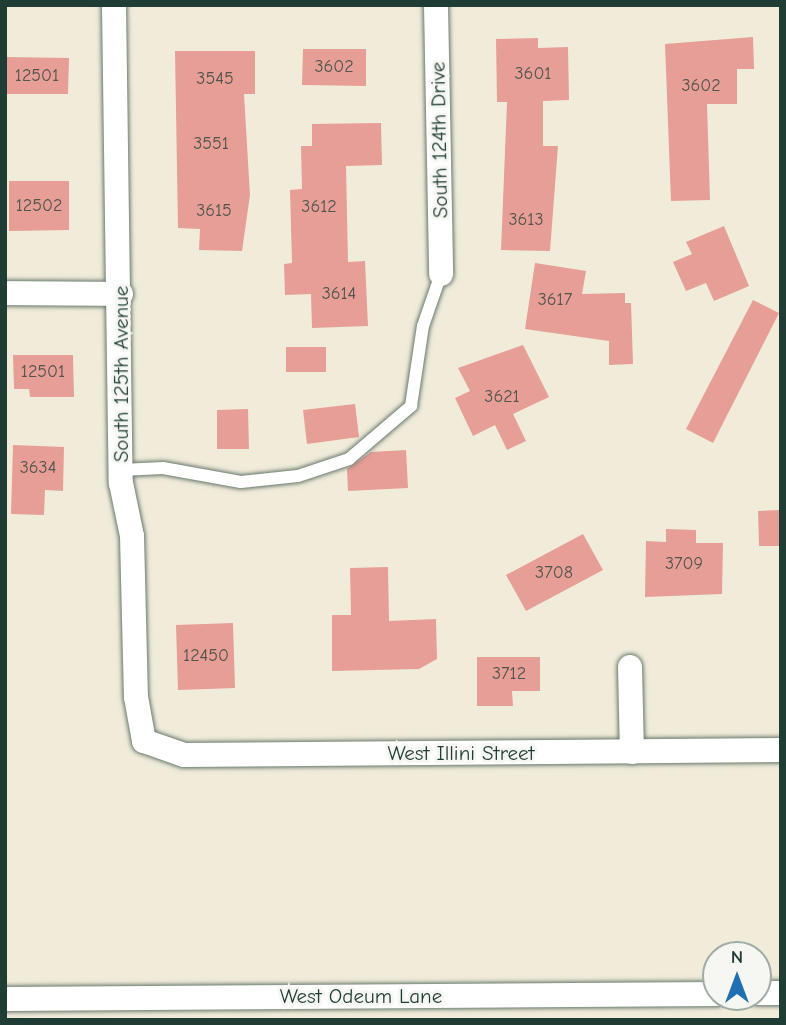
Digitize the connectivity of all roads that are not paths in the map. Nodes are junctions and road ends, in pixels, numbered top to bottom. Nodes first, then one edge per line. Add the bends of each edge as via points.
1 (114, 5) edge
2 (436, 5) edge
3 (441, 274) joint
4 (5, 293) edge
5 (121, 294) junction
6 (121, 470) junction
7 (630, 667) dead end
8 (144, 741) joint
9 (781, 750) edge
10 (632, 752) junction
11 (702, 994) edge
12 (5, 999) edge
13 (167, 1009) edge

1 - 5 street, South 125th Avenue
2 - 3 street, South 124th Drive
3 - 6 lane via 423,327 411,406 349,458 298,476 241,482 163,468
4 - 5 street
5 - 6 street, South 125th Avenue
6 - 8 street, South 125th Avenue via 132,536 136,697
7 - 10 street
8 - 10 street, West Illini Street via 184,755
9 - 10 street, West Illini Street
11 - 13 street, West Odeum Lane
12 - 13 street, West Odeum Lane

